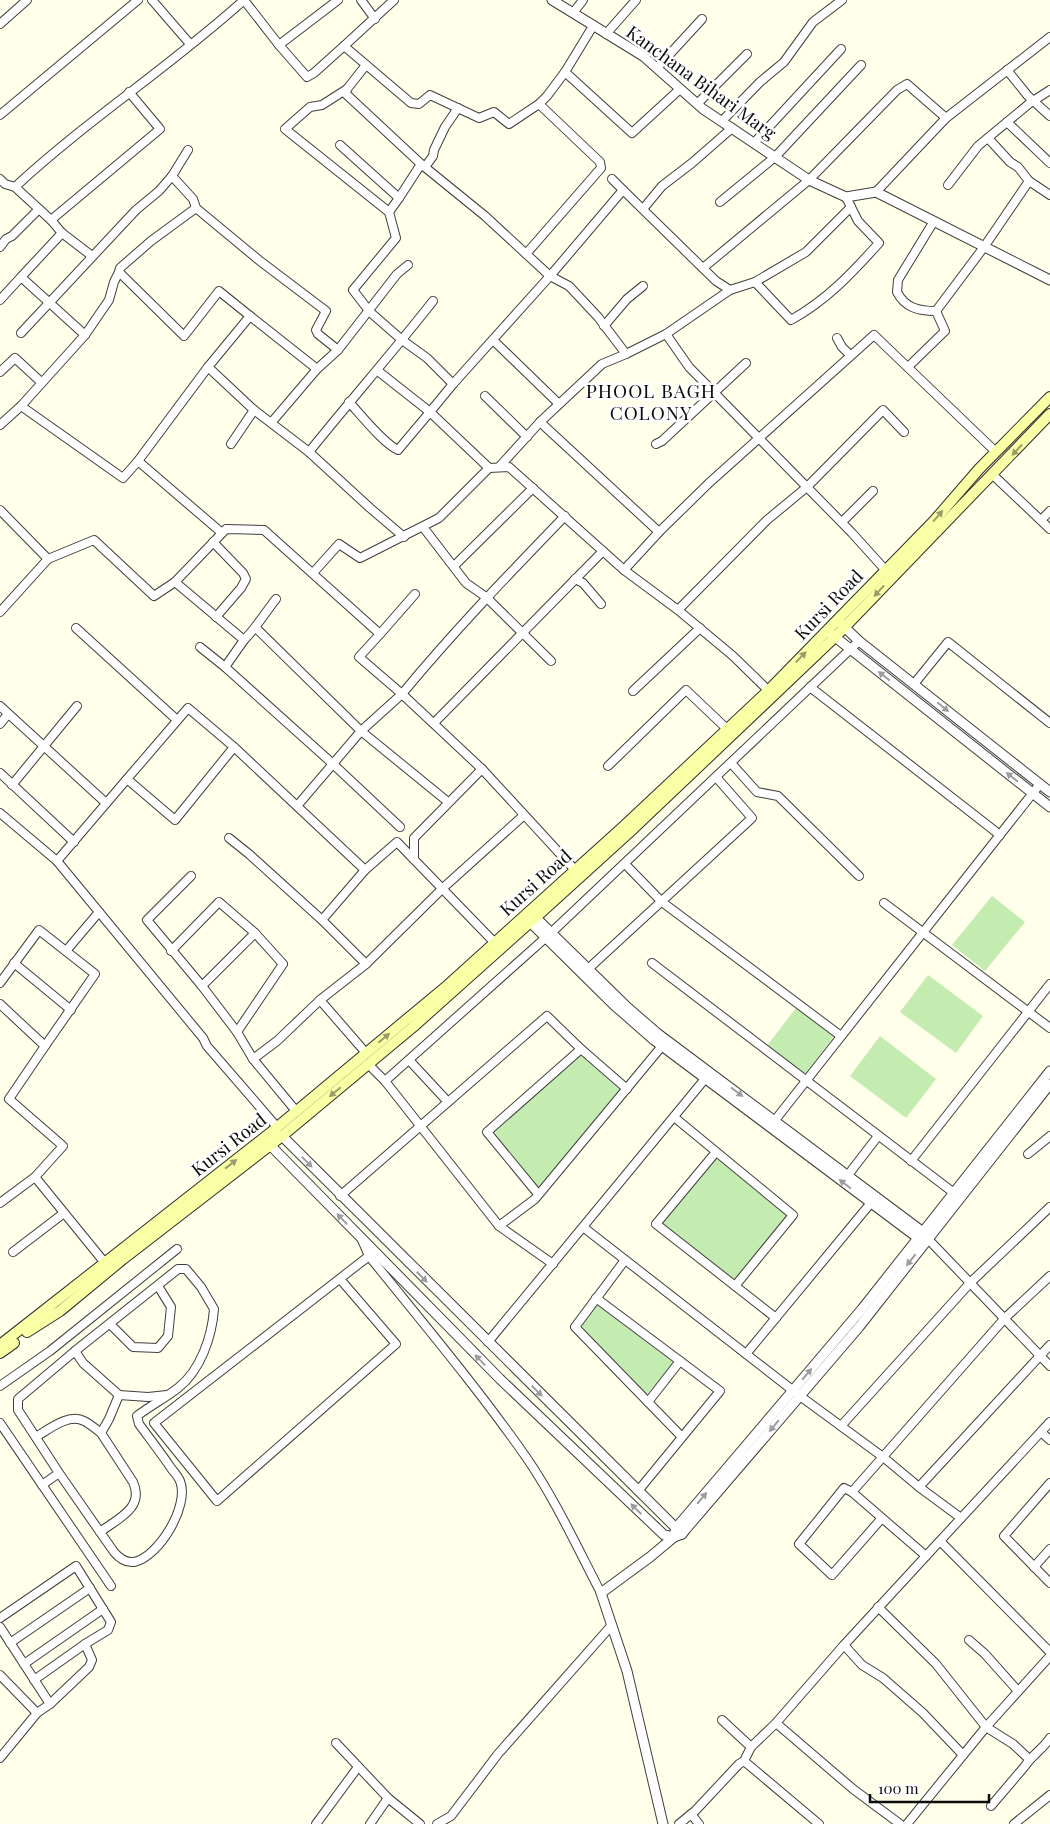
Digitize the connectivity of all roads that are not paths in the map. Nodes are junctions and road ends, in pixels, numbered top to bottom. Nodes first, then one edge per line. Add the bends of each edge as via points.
1 (27, 0) edge
2 (138, 0) edge
3 (152, 0) edge
4 (244, 0) edge
5 (338, 0) edge
6 (361, 0) edge
7 (394, 0) edge
8 (552, 0) edge
9 (583, 0) edge
10 (636, 0) edge
11 (842, 0) edge
12 (572, 13) junction
13 (375, 19) junction
14 (702, 19) dead end
15 (0, 24) edge
16 (593, 26) junction
17 (606, 34) junction
18 (1050, 37) edge
19 (190, 44) junction
20 (279, 45) junction
21 (344, 46) junction
22 (841, 49) dead end
23 (747, 54) dead end
24 (861, 64) dead end
25 (366, 65) junction
26 (657, 68) junction
27 (1007, 70) junction
28 (565, 72) junction
29 (347, 89) junction
30 (680, 89) junction
31 (1050, 90) edge
32 (129, 92) junction
33 (1033, 102) junction
34 (539, 104) junction
35 (697, 104) junction
36 (458, 108) junction
37 (0, 115) edge
38 (1050, 116) edge
39 (946, 118) junction
40 (722, 121) junction
41 (1007, 122) junction
42 (732, 128) junction
43 (988, 138) junction
44 (754, 143) junction
45 (340, 145) dead end
46 (188, 150) dead end
47 (775, 157) junction
48 (1050, 162) edge
49 (423, 166) junction
50 (172, 176) junction
51 (612, 179) dead end
52 (809, 180) junction
53 (1029, 181) junction
54 (2, 184) edge
55 (948, 185) dead end
56 (15, 186) junction
57 (623, 190) junction
58 (876, 192) junction
59 (1050, 195) edge
60 (846, 196) junction
61 (399, 198) junction
62 (720, 202) dead end
63 (851, 207) junction
64 (196, 208) junction
65 (39, 209) junction
66 (643, 210) junction
67 (389, 212) junction
68 (51, 220) junction
69 (934, 221) junction
70 (62, 233) junction
71 (984, 246) junction
72 (0, 247) edge
73 (526, 254) junction
74 (92, 256) junction
75 (408, 264) dead end
76 (703, 268) junction
77 (119, 272) junction
78 (550, 276) junction
79 (21, 277) junction
80 (1050, 280) edge
81 (755, 282) junction
82 (643, 286) dead end
83 (730, 290) junction
84 (0, 300) edge
85 (434, 301) dead end
86 (48, 303) junction
87 (936, 311) junction
88 (370, 312) junction
89 (250, 316) junction
90 (604, 326) junction
91 (21, 333) dead end
92 (666, 334) junction
93 (85, 336) junction
94 (837, 338) dead end
95 (402, 340) junction
96 (493, 340) junction
97 (338, 350) junction
98 (626, 354) junction
99 (850, 355) junction
100 (746, 363) dead end
101 (208, 367) junction
102 (908, 367) junction
103 (317, 369) junction
104 (378, 371) junction
105 (0, 372) edge
106 (41, 382) junction
107 (453, 384) junction
108 (715, 393) junction
109 (485, 396) dead end
110 (1050, 397) edge
111 (349, 402) junction
112 (559, 404) junction
113 (21, 406) junction
114 (254, 410) junction
115 (430, 412) junction
116 (1050, 414) edge
117 (540, 422) junction
118 (271, 423) junction
119 (0, 425) edge
120 (904, 432) dead end
121 (527, 437) junction
122 (760, 439) junction
123 (231, 444) dead end
124 (656, 444) dead end
125 (309, 452) junction
126 (996, 452) junction
127 (138, 461) junction
128 (500, 466) junction
129 (489, 468) junction
130 (993, 475) junction
131 (807, 487) junction
132 (533, 488) junction
133 (873, 491) dead end
134 (1050, 511) edge
135 (2, 514) edge
136 (565, 516) junction
137 (1041, 520) junction
138 (842, 522) junction
139 (423, 527) junction
140 (1050, 529) edge
141 (659, 532) junction
142 (222, 533) junction
143 (404, 537) junction
144 (213, 542) junction
145 (603, 551) junction
146 (48, 559) junction
147 (454, 566) junction
148 (624, 570) junction
149 (313, 573) junction
150 (889, 574) junction
151 (575, 579) junction
152 (175, 582) junction
153 (415, 594) dead end
154 (486, 597) junction
155 (276, 599) dead end
156 (601, 604) dead end
157 (678, 610) junction
158 (0, 612) edge
159 (216, 617) junction
160 (841, 624) junction
161 (76, 628) dead end
162 (256, 628) junction
163 (700, 628) junction
164 (380, 634) junction
165 (522, 634) junction
166 (831, 634) junction
167 (244, 640) junction
168 (859, 640) junction
169 (200, 647) dead end
170 (850, 650) junction
171 (551, 661) dead end
172 (225, 667) junction
173 (914, 684) junction
174 (810, 687) junction
175 (633, 691) dead end
176 (771, 693) junction
177 (402, 694) junction
178 (0, 706) edge
179 (77, 706) dead end
180 (8, 714) junction
181 (177, 720) junction
182 (434, 723) junction
183 (1050, 723) edge
184 (0, 724) edge
185 (727, 729) junction
186 (361, 731) junction
187 (44, 746) junction
188 (234, 748) junction
189 (731, 763) junction
190 (333, 764) junction
191 (608, 766) dead end
192 (482, 769) junction
193 (0, 773) edge
194 (716, 777) junction
195 (127, 779) junction
196 (1040, 784) junction
197 (12, 785) junction
198 (1050, 792) edge
199 (1033, 794) junction
200 (448, 802) junction
201 (106, 803) junction
202 (297, 806) junction
203 (1050, 807) edge
204 (0, 813) edge
205 (523, 816) junction
206 (400, 827) dead end
207 (1000, 836) junction
208 (229, 838) dead end
209 (74, 842) junction
210 (414, 858) junction
211 (58, 861) junction
212 (625, 864) junction
213 (366, 870) junction
214 (575, 870) junction
215 (191, 876) dead end
216 (859, 876) dead end
217 (443, 888) junction
218 (662, 902) junction
219 (884, 902) dead end
220 (99, 912) junction
221 (530, 916) junction
222 (322, 920) junction
223 (923, 932) junction
224 (255, 933) junction
225 (549, 935) junction
226 (494, 942) junction
227 (66, 951) junction
228 (172, 951) junction
229 (14, 963) junction
230 (652, 963) dead end
231 (366, 964) junction
232 (588, 969) junction
233 (0, 982) edge
234 (1050, 984) edge
235 (202, 986) junction
236 (320, 1000) junction
237 (0, 1004) edge
238 (71, 1010) junction
239 (1029, 1011) junction
240 (1050, 1028) edge
241 (237, 1032) junction
242 (841, 1036) junction
243 (45, 1046) junction
244 (662, 1046) junction
245 (581, 1049) junction
246 (366, 1053) junction
247 (253, 1059) junction
248 (409, 1060) junction
249 (368, 1064) junction
250 (1050, 1071) edge
251 (708, 1076) junction
252 (806, 1081) junction
253 (385, 1082) junction
254 (1050, 1084) edge
255 (627, 1088) junction
256 (1044, 1092) edge
257 (448, 1102) junction
258 (296, 1111) junction
259 (674, 1117) junction
260 (772, 1124) junction
261 (420, 1126) junction
262 (274, 1136) junction
263 (878, 1136) junction
264 (1050, 1136) edge
265 (716, 1152) junction
266 (1028, 1154) dead end
267 (911, 1161) junction
268 (848, 1175) junction
269 (35, 1178) junction
270 (954, 1193) junction
271 (538, 1194) junction
272 (340, 1196) junction
273 (0, 1203) edge
274 (870, 1204) junction
275 (1050, 1207) edge
276 (64, 1213) junction
277 (499, 1226) junction
278 (583, 1227) junction
279 (923, 1236) junction
280 (360, 1237) junction
281 (177, 1249) dead end
282 (13, 1252) dead end
283 (369, 1256) junction
284 (625, 1260) junction
285 (553, 1264) junction
286 (102, 1269) junction
287 (1050, 1276) edge
288 (340, 1279) junction
289 (972, 1282) junction
290 (158, 1286) junction
291 (735, 1286) junction
292 (116, 1297) junction
293 (596, 1298) junction
294 (128, 1310) junction
295 (776, 1318) junction
296 (1005, 1318) junction
297 (110, 1324) junction
298 (488, 1342) junction
299 (0, 1345) edge
300 (1050, 1345) edge
301 (75, 1351) junction
302 (0, 1353) edge
303 (746, 1354) junction
304 (1039, 1355) junction
305 (680, 1361) junction
306 (1050, 1366) edge
307 (0, 1386) edge
308 (796, 1393) junction
309 (170, 1394) junction
310 (119, 1395) junction
311 (648, 1402) junction
312 (1050, 1422) edge
313 (0, 1423) edge
314 (841, 1426) junction
315 (1041, 1432) junction
316 (101, 1433) junction
317 (36, 1437) junction
318 (682, 1437) junction
319 (1050, 1440) edge
320 (883, 1457) junction
321 (59, 1473) junction
322 (1050, 1483) edge
323 (42, 1485) junction
324 (919, 1487) junction
325 (638, 1491) junction
326 (852, 1492) junction
327 (882, 1518) junction
328 (961, 1518) junction
329 (100, 1532) junction
330 (677, 1533) junction
331 (940, 1541) junction
332 (1050, 1549) edge
333 (926, 1556) junction
334 (1034, 1566) junction
335 (1050, 1583) edge
336 (111, 1586) dead end
337 (90, 1588) junction
338 (601, 1593) junction
339 (878, 1607) junction
340 (103, 1609) junction
341 (0, 1618) edge
342 (611, 1626) junction
343 (0, 1627) edge
344 (969, 1640) dead end
345 (10, 1643) junction
346 (85, 1644) junction
347 (844, 1645) junction
348 (1050, 1654) edge
349 (24, 1664) junction
350 (0, 1675) edge
351 (34, 1680) junction
352 (1018, 1691) junction
353 (50, 1704) junction
354 (37, 1713) junction
355 (722, 1720) dead end
356 (776, 1723) junction
357 (986, 1727) junction
358 (1050, 1738) edge
359 (336, 1743) dead end
360 (751, 1747) junction
361 (1044, 1748) junction
362 (1050, 1754) edge
363 (1, 1755) edge
364 (963, 1755) junction
365 (1029, 1759) junction
366 (744, 1761) junction
367 (358, 1767) junction
368 (1050, 1795) edge
369 (388, 1798) junction
370 (991, 1806) dead end
371 (691, 1814) junction
372 (316, 1824) edge
373 (370, 1824) edge
374 (420, 1824) edge
375 (437, 1824) edge
376 (663, 1824) edge
377 (679, 1824) edge
378 (699, 1824) edge
379 (820, 1824) edge
380 (900, 1824) edge
381 (907, 1824) edge
382 (1014, 1824) edge

1 - 15 street
2 - 37 street
3 - 19 street
4 - 19 street
4 - 20 street
5 - 20 street
6 - 13 street
7 - 13 street
8 - 12 street, Kanchana Bihari Marg
9 - 12 street
10 - 17 street
11 - 40 street via 813,22 784,62
12 - 16 street, Kanchana Bihari Marg
13 - 21 street
14 - 26 street
16 - 17 street, Kanchana Bihari Marg
16 - 28 street
17 - 26 street, Kanchana Bihari Marg
18 - 27 street
19 - 32 street
20 - 21 street via 307,77
21 - 25 street
22 - 44 street
23 - 35 street
24 - 47 street
25 - 29 street
25 - 36 street via 411,103 419,104 430,95
26 - 30 street, Kanchana Bihari Marg
27 - 33 street
27 - 39 street
28 - 30 street via 632,133
28 - 34 street
29 - 49 street via 346,94
29 - 67 street via 322,105 310,106 285,129
30 - 35 street, Kanchana Bihari Marg
31 - 33 street
32 - 56 street
32 - 68 street via 160,129
33 - 38 street
33 - 41 street
34 - 36 street via 509,124 494,112 479,118
34 - 73 street via 600,162 601,168
35 - 40 street, Kanchana Bihari Marg
36 - 49 street via 445,126 434,156
39 - 52 street via 907,84 897,90
39 - 58 street
40 - 42 street, Kanchana Bihari Marg
41 - 43 street
41 - 48 street
42 - 44 street, Kanchana Bihari Marg
42 - 66 street via 662,186
43 - 53 street
43 - 55 street
44 - 47 street, Kanchana Bihari Marg
45 - 61 street
46 - 50 street
47 - 52 street, Kanchana Bihari Marg
47 - 62 street
49 - 61 street
49 - 73 street
50 - 64 street via 193,199
50 - 74 street
51 - 57 street
52 - 60 street, Kanchana Bihari Marg
52 - 76 street
53 - 59 street
53 - 71 street
54 - 56 street
56 - 65 street
57 - 66 street
57 - 78 street
58 - 60 street
58 - 69 street
60 - 63 street
61 - 67 street
63 - 81 street via 806,252
63 - 81 street via 858,221 879,243 849,276 812,308 791,320
64 - 77 street via 151,241
64 - 97 street via 326,311 316,330
65 - 68 street
65 - 72 street
66 - 76 street
67 - 88 street via 396,238 353,290
68 - 70 street
69 - 71 street
69 - 87 street via 898,280 897,292 905,304 920,310
70 - 74 street
70 - 79 street
71 - 80 street
71 - 87 street
73 - 78 street
74 - 86 street
75 - 88 street
76 - 83 street via 716,282
77 - 89 street via 184,336 219,291
77 - 93 street via 109,300
78 - 90 street via 569,286
78 - 96 street
79 - 84 street
79 - 86 street
81 - 83 street
82 - 90 street
83 - 92 street
85 - 95 street
86 - 91 street
86 - 93 street
87 - 102 street via 945,331
88 - 95 street
88 - 97 street
89 - 101 street
89 - 103 street
90 - 98 street
92 - 98 street
92 - 108 street via 689,367
93 - 106 street
94 - 99 street
95 - 104 street
95 - 107 street via 427,358
96 - 107 street
96 - 112 street
97 - 103 street
98 - 112 street via 602,364
99 - 102 street via 874,335
99 - 122 street
100 - 108 street
101 - 114 street
101 - 127 street
102 - 126 street
103 - 118 street
104 - 111 street
104 - 115 street
105 - 106 street via 15,358
106 - 113 street
107 - 115 street
108 - 122 street
108 - 124 street
109 - 121 street
110 - 126 main road, Kursi Road
111 - 115 street via 398,450
111 - 125 street
112 - 117 street
113 - 119 street
113 - 127 street via 123,478
114 - 118 street
114 - 123 street
115 - 129 street
116 -> 130 main road, Kursi Road
117 - 121 street
117 - 141 street
118 - 125 street
120 - 131 street via 883,410
121 - 128 street
122 - 131 street
122 - 141 street
125 - 143 street
150 -> 126 main road, Kursi Road
127 - 142 street
128 - 129 street
128 - 132 street via 509,467
129 - 139 street via 440,518
130 - 137 street
130 - 150 main road, Kursi Road
131 - 138 street
131 - 157 street via 767,520
132 - 136 street
132 - 147 street
133 - 138 street
134 - 137 street
135 - 146 street
136 - 145 street
136 - 154 street
137 - 140 street
138 - 150 street
139 - 143 street
139 - 147 street
141 - 148 street
142 - 144 street
142 - 149 street via 226,529 264,530
143 - 149 street via 360,558 339,544
144 - 152 street
144 - 159 street via 246,579
145 - 148 street
145 - 151 street
146 - 152 street via 94,540 154,596
146 - 158 street
147 - 154 street via 466,583
148 - 157 street
149 - 164 street
150 - 160 main road, Kursi Road
151 - 156 street via 583,583
151 - 165 street
152 - 159 street
153 - 164 street
154 - 165 street
154 - 177 street
155 - 162 street
157 - 163 street
159 - 167 street
160 - 166 main road, Kursi Road
160 - 168 street
161 - 181 street
162 - 167 street
162 - 186 street
163 - 175 street
163 - 176 street
164 - 177 street via 359,657
165 - 171 street
165 - 182 street
166 - 170 street
166 - 176 main road, Kursi Road
167 - 172 street
168 - 170 street
168 - 173 street
169 - 172 street
170 - 174 street
199 -> 170 street
172 - 190 street
173 - 183 street via 948,642
173 -> 196 street
174 - 189 street
174 - 207 street
176 - 185 main road, Kursi Road
176 - 221 main road, Kursi Road
177 - 182 street
177 - 186 street
178 - 180 street
179 - 187 street
180 - 184 street
180 - 187 street
181 - 188 street via 188,708
181 - 195 street
182 - 192 street
185 - 191 street via 686,690
185 - 214 main road, Kursi Road
186 - 190 street
186 - 200 street
187 - 197 street
187 - 201 street
188 - 195 street via 175,820
188 - 202 street
189 - 194 street
189 - 216 street via 757,792 778,796
190 - 202 street
190 - 206 street
192 - 200 street
192 - 205 street
193 - 197 street
194 - 212 street
194 - 218 street via 752,818
195 - 201 street
196 - 198 street
196 - 199 street
197 - 209 street
199 - 203 street
199 - 207 street
200 - 210 street via 414,838
201 - 209 street
202 - 213 street
204 - 211 street
205 - 214 street
205 - 217 street
207 - 223 street
208 - 222 street
209 - 211 street
210 - 213 street via 397,842
210 - 217 street
211 - 220 street
212 - 218 street
212 - 225 street
213 - 222 street
214 - 221 main road, Kursi Road
215 - 228 street via 147,920
217 - 226 street
217 - 231 street
218 - 232 street
218 - 242 street
219 - 223 street
220 - 227 street
220 - 262 street via 204,1038
221 - 225 street
221 - 226 main road, Kursi Road
221 - 249 main road, Kursi Road via 413,1027
222 - 231 street
223 - 239 street
223 - 242 street
224 - 228 street via 219,902
224 - 235 street
224 - 241 street via 283,964
225 - 232 street
225 - 244 street via 614,1005
225 - 248 street
246 -> 226 main road, Kursi Road
227 - 229 street via 38,930
227 - 238 street via 96,974
228 - 235 street
229 - 233 street
229 - 238 street
230 - 252 street
231 - 236 street
232 - 251 street
234 - 239 street
235 - 241 street
236 - 246 street
236 - 247 street
237 - 243 street
238 - 243 street
239 - 240 street
239 - 267 street
241 - 247 street
242 - 252 street
243 - 269 street via 9,1099 63,1146
244 - 251 street
244 - 255 street
245 - 255 street
245 - 257 street via 547,1016
245 - 271 street via 487,1132
246 - 258 main road, Kursi Road
247 - 258 street
248 - 253 street
248 - 257 street
249 - 253 street
249 -> 262 main road, Kursi Road
250 - 256 street
251 - 259 street
251 - 260 street
252 - 260 street
252 - 263 street
253 - 261 street
254 - 256 street
255 - 271 street
256 - 270 street
256 - 279 street
257 - 261 street
258 - 262 main road, Kursi Road
259 - 265 street
259 - 278 street
260 - 268 street
274 -> 260 street
261 - 272 street
261 - 277 street
262 -> 272 street
280 -> 262 street
262 - 286 main road, Kursi Road
263 - 267 street
263 - 268 street
264 - 266 street
265 - 291 street via 793,1215
265 - 291 street via 656,1224
267 - 270 street
268 - 279 street
269 - 273 street
269 - 276 street
270 - 279 street
271 - 277 street
272 -> 298 street
274 - 279 street
274 - 295 street
275 - 289 street
276 - 282 street
276 - 286 street
277 - 285 street
278 - 284 street
278 - 285 street
279 - 289 street
279 - 308 street via 858,1327
280 - 283 street
330 -> 280 street via 664,1535 500,1379
281 - 292 street
283 - 288 street
283 - 338 street via 467,1378 526,1458 567,1526
284 - 293 street
284 - 303 street
285 - 298 street
286 - 299 main road, Kursi Road
286 - 302 main road, Kursi Road via 60,1311
287 - 296 street
288 - 288 street via 154,1423 217,1501 396,1344
289 - 296 street
289 - 314 street
290 - 294 street
290 - 297 street via 171,1307 168,1336 158,1348 133,1347
290 - 309 street via 178,1269 186,1269 214,1309 199,1364
291 - 295 street
292 - 294 street
292 - 307 street via 50,1351
293 - 305 street
293 - 311 street via 575,1327
294 - 297 street
295 - 303 street
296 - 304 street
296 - 320 street
297 - 301 street
298 -> 325 street
300 - 304 street
301 - 310 street via 83,1363
301 - 317 street via 18,1399 18,1410
303 - 308 street
304 - 306 street
304 - 324 street
305 - 311 street
305 - 318 street via 720,1391
308 - 314 street
308 - 330 street
309 - 310 street via 148,1397
309 - 329 street via 137,1416 136,1420 180,1482 177,1515 156,1548 133,1562 121,1560
310 - 316 street
311 - 318 street
312 - 315 street
313 - 323 street
314 - 320 street
315 - 319 street
315 - 328 street
316 - 317 street via 83,1420 73,1419
316 - 329 street via 137,1490 135,1504 130,1510
317 - 321 street
318 - 325 street
320 - 324 street
320 - 326 street
321 - 323 street
321 - 329 street
322 - 334 street via 1004,1536
323 - 336 street
324 - 328 street
325 - 330 street
326 - 327 street
326 - 327 street via 844,1488 799,1544 832,1575
327 - 333 street
328 - 331 street
330 - 338 street
331 - 333 street
331 - 348 street
332 - 334 street
333 - 339 street
334 - 335 street
337 - 340 street
337 - 341 street via 76,1566
337 - 345 street
338 - 342 street
339 - 347 street
339 - 357 street via 936,1664
340 - 346 street via 111,1622 108,1630
340 - 349 street
342 - 375 street via 498,1754 451,1816
342 - 376 street via 627,1671
343 - 345 street
344 - 352 street
345 - 349 street
346 - 351 street
346 - 353 street via 92,1660 89,1667
347 - 356 street
347 - 364 street via 862,1665 883,1678 923,1713
348 - 352 street
349 - 351 street
350 - 354 street
351 - 353 street
352 - 357 street
353 - 354 street
354 - 363 street
355 - 360 street
356 - 360 street
356 - 380 street via 853,1789
357 - 364 street
357 - 365 street
358 - 361 street
359 - 367 street
360 - 366 street
361 - 362 street
361 - 365 street
364 - 381 street
365 - 370 street
366 - 371 street
366 - 379 street
367 - 369 street
367 - 372 street
368 - 382 street
369 - 373 street
369 - 374 street
371 - 377 street
371 - 378 street

